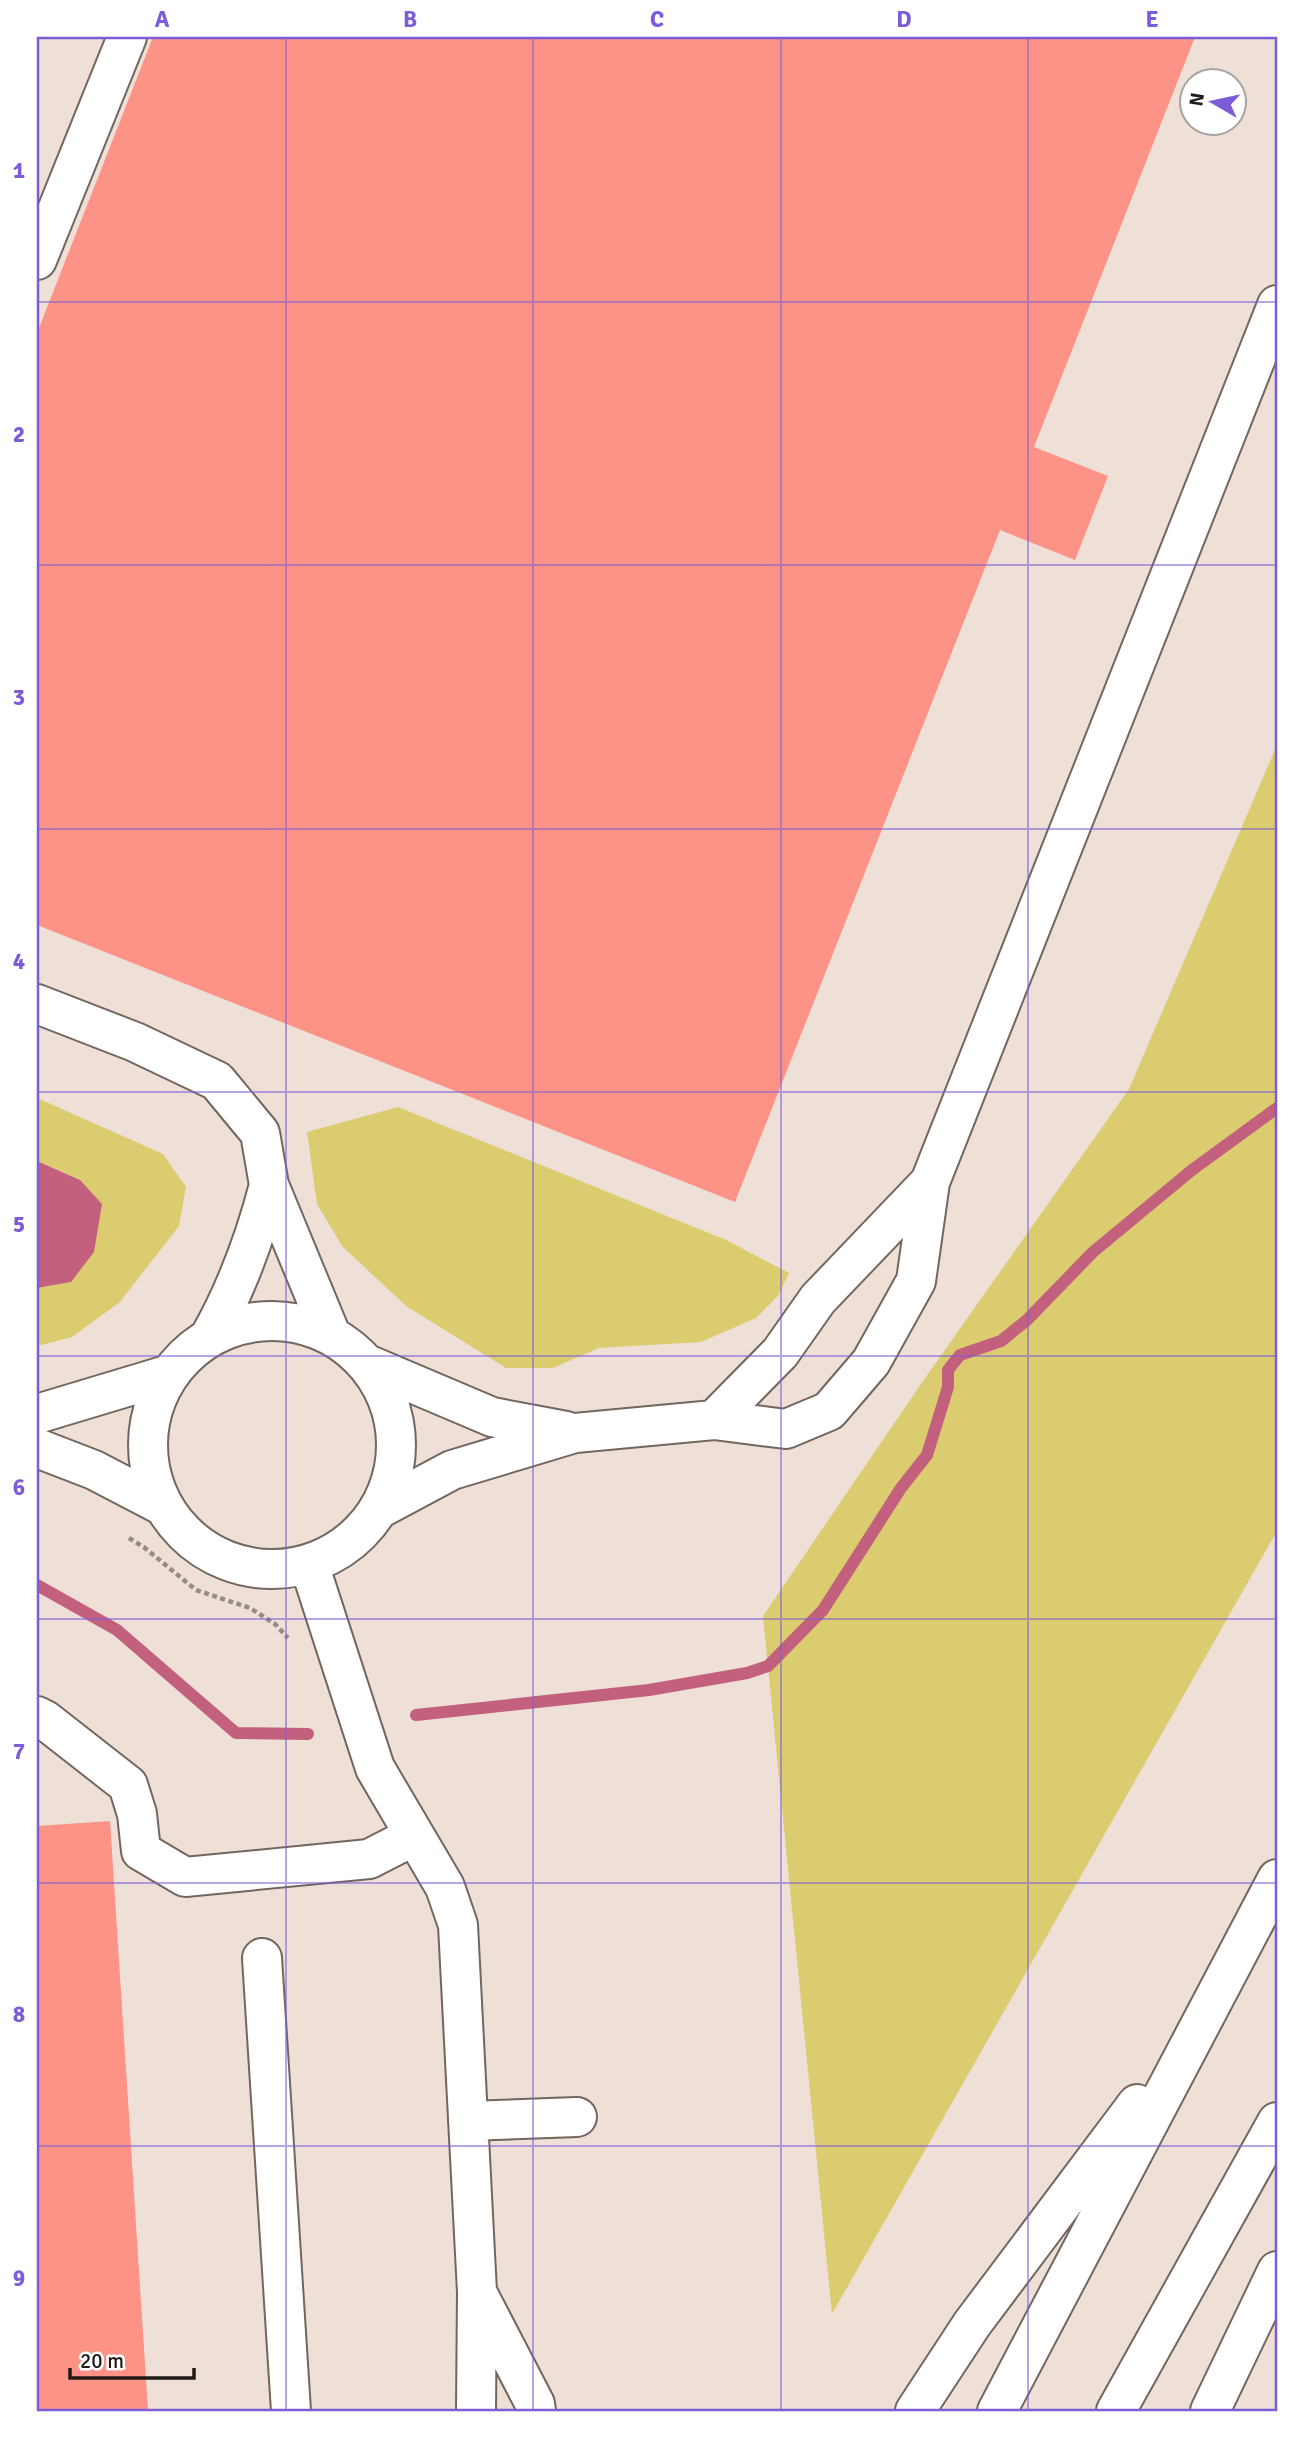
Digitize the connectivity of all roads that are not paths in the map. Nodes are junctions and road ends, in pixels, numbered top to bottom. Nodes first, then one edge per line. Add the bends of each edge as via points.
1 (127, 37) edge
2 (37, 260) edge
3 (1277, 305) edge
4 (37, 1004) edge
5 (930, 1182) junction
6 (269, 1185) junction
7 (331, 1335) junction
8 (210, 1336) junction
9 (367, 1364) junction
10 (170, 1374) junction
11 (37, 1414) edge
12 (714, 1420) junction
13 (575, 1433) junction
14 (37, 1448) edge
15 (163, 1506) junction
16 (379, 1509) junction
17 (309, 1564) junction
18 (37, 1716) edge
19 (414, 1836) junction
20 (1277, 1880) edge
21 (262, 1958) dead end
22 (1207, 2010) junction
23 (577, 2117) dead end
24 (468, 2121) junction
25 (1277, 2122) edge
26 (1277, 2271) edge
27 (477, 2291) junction
28 (291, 2411) edge
29 (476, 2411) edge
30 (536, 2411) edge
31 (915, 2411) edge
32 (997, 2411) edge
33 (1116, 2411) edge
34 (1210, 2411) edge

1 - 2 main road
3 - 5 main road
4 - 6 main road via 135,1042 217,1081 260,1133
5 - 12 main road via 818,1299 780,1353
5 - 12 main road via 916,1281 871,1362 829,1412 786,1429
6 - 7 main road
6 - 8 main road via 250,1254
7 - 8 main road via 302,1324 271,1320
7 - 9 main road
8 - 10 main road
9 - 13 main road via 492,1417
9 - 16 main road via 384,1390 394,1419 396,1450 391,1480
10 - 11 main road
10 - 15 main road via 154,1405 148,1439 151,1474
12 - 13 main road
13 - 16 main road via 452,1470
14 - 15 main road via 94,1470
15 - 17 main road via 190,1540 227,1562 270,1570
16 - 17 main road via 351,1542
17 - 19 main road via 375,1768
18 - 19 main road via 128,1785 141,1850 185,1877 369,1859
19 - 24 main road via 445,1887 457,1925
20 - 22 main road
21 - 28 main road
22 - 31 main road via 972,2324
22 - 32 main road
23 - 24 main road
24 - 27 main road
25 - 33 main road
26 - 34 main road
27 - 29 main road
27 - 30 main road

